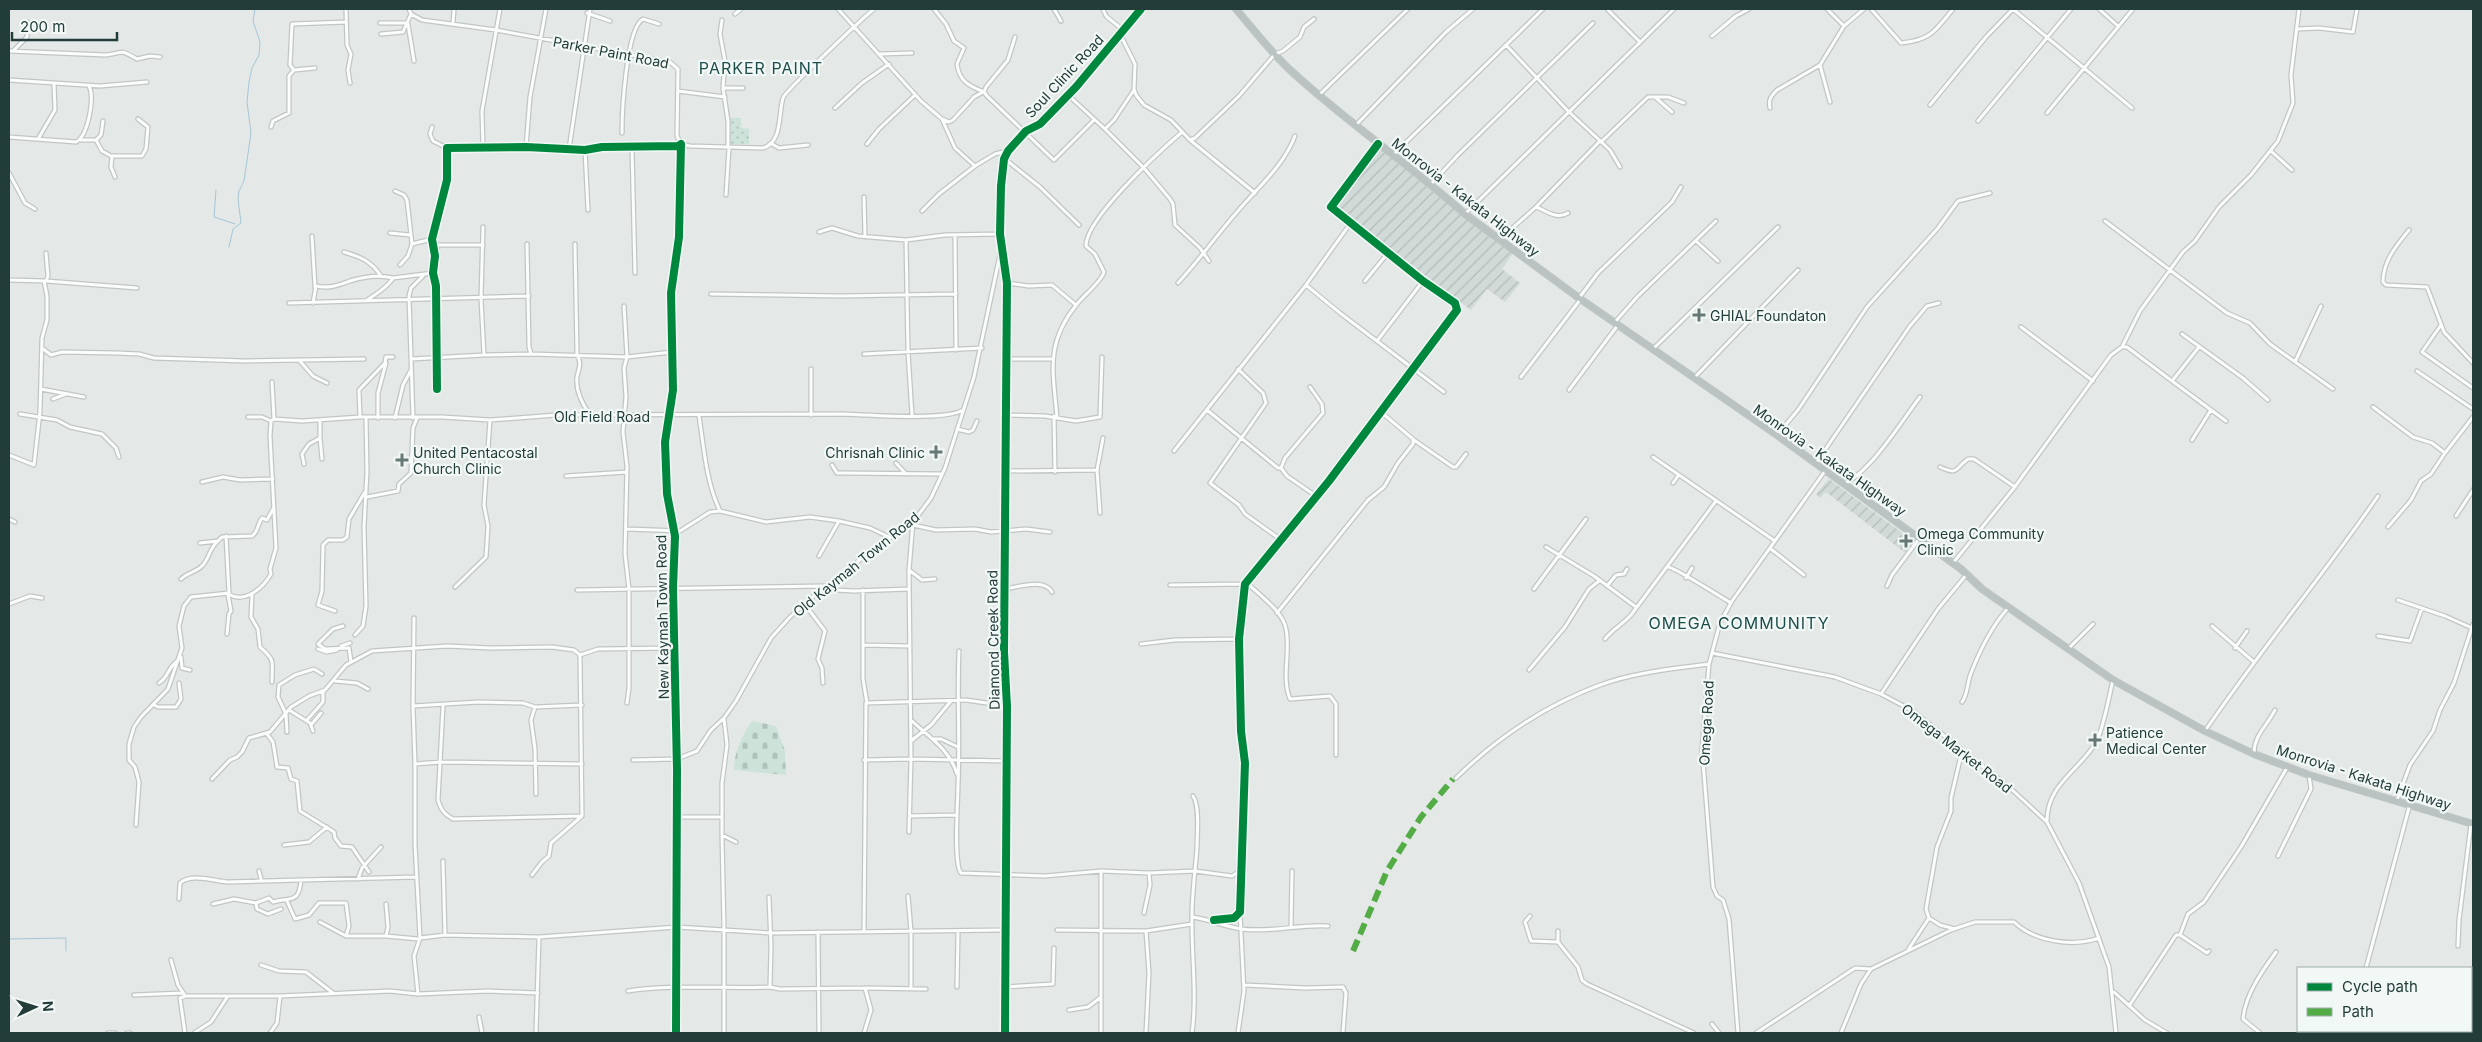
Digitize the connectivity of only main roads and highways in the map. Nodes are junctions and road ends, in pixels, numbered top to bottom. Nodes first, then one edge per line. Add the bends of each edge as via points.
1 (1237, 9) edge
2 (2472, 824) edge

1 - 2 highway, Monrovia - Kakata Highway via 1288,68 1465,214 1652,350 1777,435 1968,574 1982,589 2113,680 2254,754

